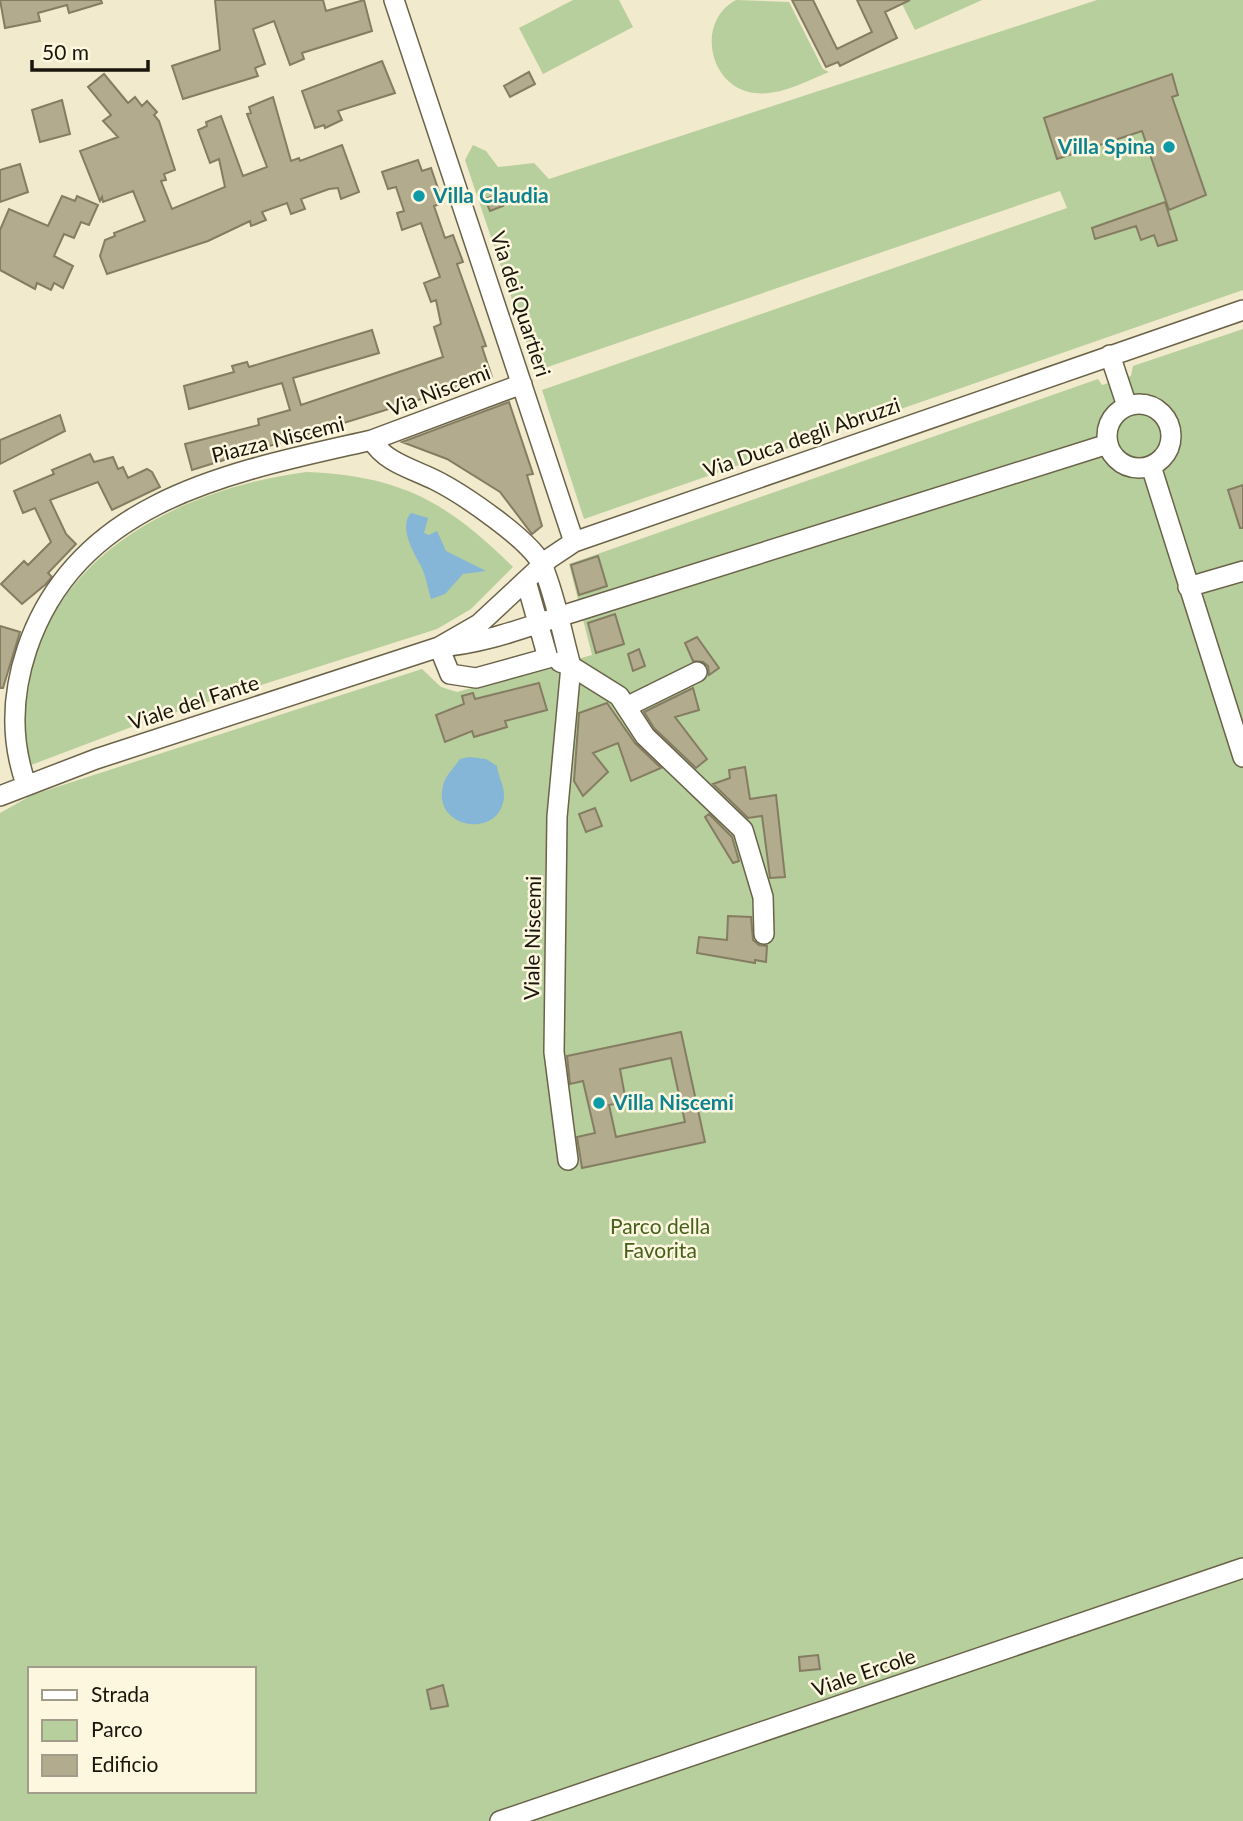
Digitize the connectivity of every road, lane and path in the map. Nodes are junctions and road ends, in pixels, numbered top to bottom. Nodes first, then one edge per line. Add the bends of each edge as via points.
1 (394, 0) edge
2 (1243, 310) edge
3 (1110, 355) junction
4 (522, 384) junction
5 (1127, 406) junction
6 (372, 440) junction
7 (1108, 444) junction
8 (1151, 466) junction
9 (575, 542) junction
10 (543, 564) junction
11 (1243, 571) edge
12 (526, 581) junction
13 (1188, 587) junction
14 (558, 617) junction
15 (538, 624) junction
16 (439, 647) junction
17 (548, 658) junction
18 (405, 659) joint
19 (571, 666) junction
20 (696, 672) dead end
21 (626, 707) junction
22 (1243, 757) edge
23 (26, 784) junction
24 (0, 796) edge
25 (764, 934) dead end
26 (568, 1160) dead end
27 (1243, 1568) edge
28 (500, 1821) edge

1 - 4 street, Via dei Quartieri
2 - 3 street, Via Duca degli Abruzzi
3 - 5 street
3 - 9 street, Via Duca degli Abruzzi
4 - 6 street, Via Niscemi
4 - 9 street, Via dei Quartieri
5 - 7 street via 1109,426
5 - 8 street via 1154,407 1171,428 1166,455
6 - 10 street, Piazza Niscemi via 384,456 478,506
6 - 23 street, Piazza Niscemi via 213,479 128,521 80,560 46,606 21,666 14,721
7 - 8 street via 1129,467
7 - 14 street
8 - 13 street
9 - 10 street, Via Duca degli Abruzzi
10 - 12 street, Via Duca degli Abruzzi
10 - 14 street
11 - 13 street
12 - 15 street
12 - 16 street, Via Duca degli Abruzzi via 479,624
13 - 22 street
14 - 15 street
14 - 19 street
15 - 16 street via 476,645
15 - 17 street
16 - 17 street via 450,674 476,678
16 - 18 street, Via Duca degli Abruzzi
17 - 19 street
18 - 23 street, Viale del Fante
19 - 21 street via 619,696
19 - 26 street, Viale Niscemi via 557,817 554,1052
20 - 21 street
21 - 25 street via 645,736 743,830 763,897
23 - 24 street, Viale del Fante
27 - 28 street, Viale Ercole

